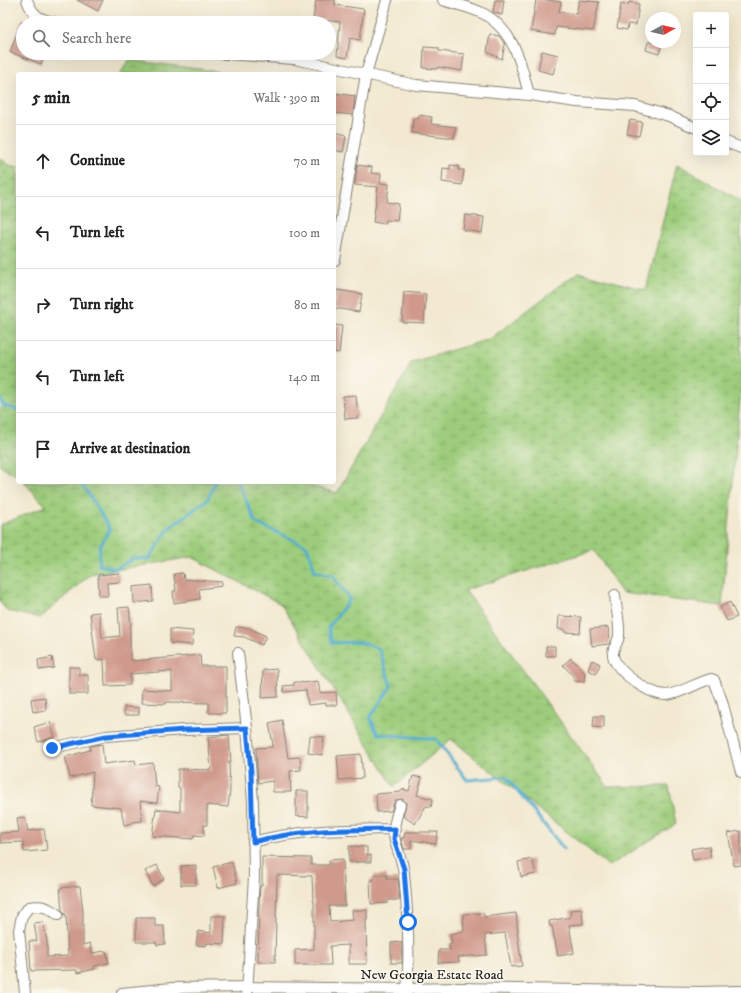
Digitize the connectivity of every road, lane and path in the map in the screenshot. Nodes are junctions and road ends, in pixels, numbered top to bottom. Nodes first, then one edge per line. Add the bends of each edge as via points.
1 (27, 0) edge
2 (387, 0) edge
3 (443, 0) edge
4 (36, 16) edge
5 (298, 60) edge
6 (366, 74) junction
7 (528, 95) junction
8 (693, 127) edge
9 (729, 143) edge
10 (741, 148) edge
11 (336, 254) edge
12 (615, 595) dead end
13 (238, 653) dead end
14 (247, 728) junction
15 (52, 748) dead end
16 (741, 772) edge
17 (400, 805) dead end
18 (395, 829) junction
19 (253, 842) junction
20 (58, 915) dead end
21 (247, 990) edge
22 (172, 991) edge
23 (407, 991) edge
24 (538, 991) edge
25 (741, 991) edge
26 (628, 992) edge
27 (25, 993) edge
28 (122, 993) edge

1 - 4 street
2 - 6 street
3 - 7 street via 484,14 504,30 523,70
5 - 6 street
6 - 7 street via 416,85
6 - 11 street
7 - 8 street via 635,106
9 - 10 street
12 - 16 street via 619,635 613,653 614,660 631,679 665,695 714,680
13 - 14 street
14 - 15 street via 106,736
14 - 19 street
17 - 18 street via 394,823
18 - 19 street via 327,830
18 - 23 street via 394,839 404,869 406,892 409,952
19 - 21 street via 254,877
20 - 27 street via 48,907 39,905 29,907 22,916 19,930
21 - 22 street, New Georgia Estate Road
21 - 23 street, New Georgia Estate Road
22 - 28 street, New Georgia Estate Road
23 - 24 street, New Georgia Estate Road via 457,988
24 - 26 street, New Georgia Estate Road
25 - 26 street, New Georgia Estate Road

